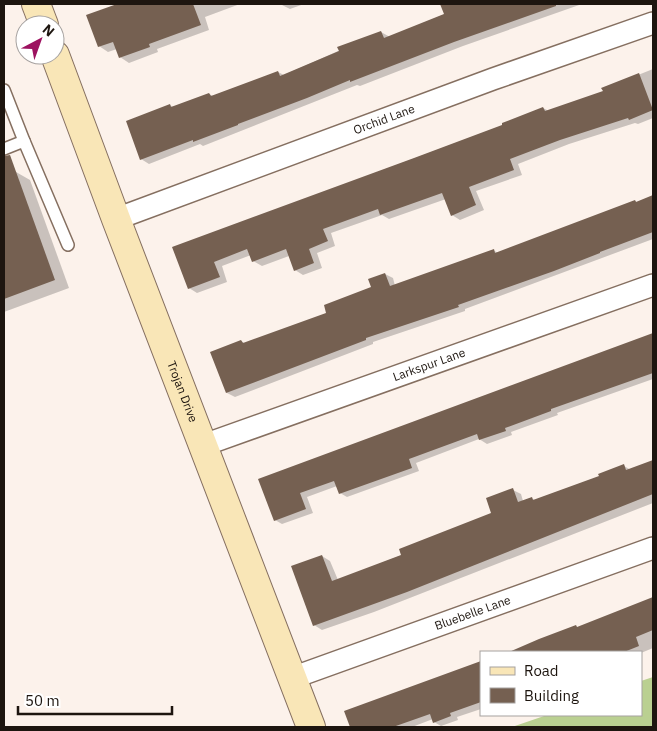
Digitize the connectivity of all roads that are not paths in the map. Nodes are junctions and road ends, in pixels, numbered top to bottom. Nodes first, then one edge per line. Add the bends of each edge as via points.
1 (653, 23) edge
2 (59, 65) edge
3 (4, 90) edge
4 (24, 141) junction
5 (4, 149) edge
6 (116, 218) junction
7 (68, 245) dead end
8 (653, 284) edge
9 (204, 446) junction
10 (653, 548) edge
11 (292, 678) junction
12 (311, 727) edge

1 - 6 street, Orchid Lane
2 - 6 street, Trojan Drive
3 - 4 lane
4 - 5 lane
4 - 7 lane
6 - 9 street, Trojan Drive
8 - 9 street, Larkspur Lane
9 - 11 street, Trojan Drive
10 - 11 street, Bluebelle Lane
11 - 12 street, Trojan Drive

